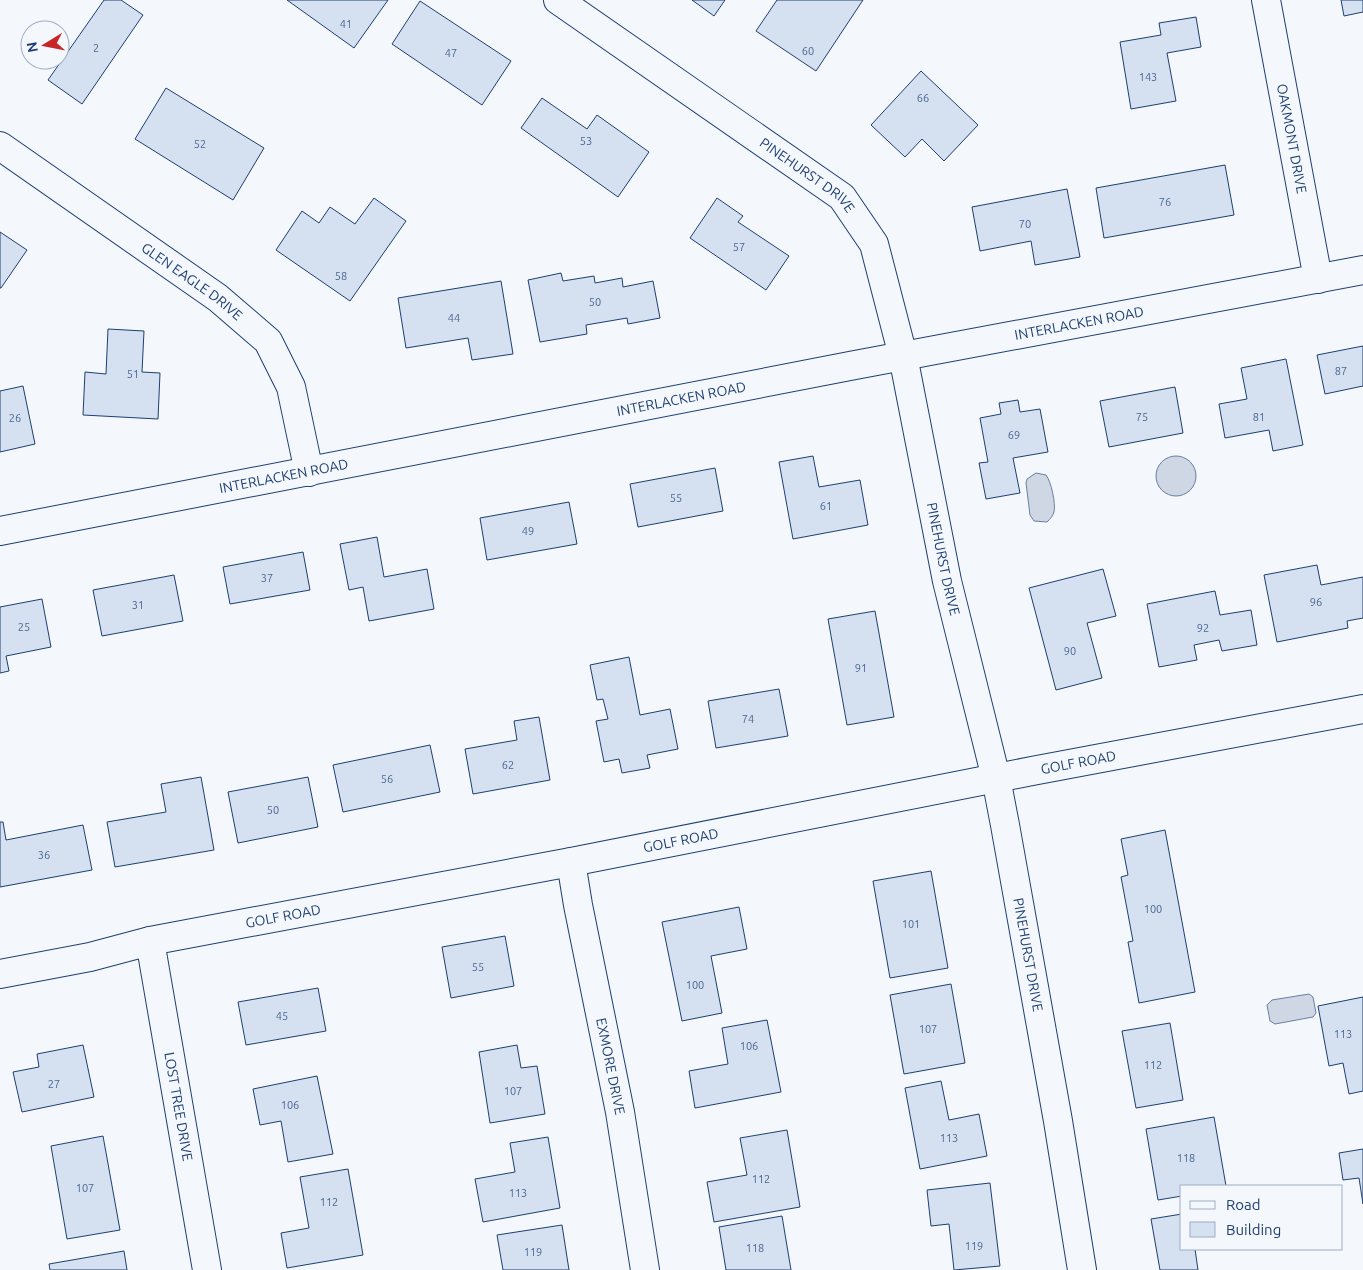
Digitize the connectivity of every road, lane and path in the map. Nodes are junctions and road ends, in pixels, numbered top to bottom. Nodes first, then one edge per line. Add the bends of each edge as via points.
1 (558, 0) edge
2 (1266, 0) edge
3 (0, 146) edge
4 (1363, 270) edge
5 (1318, 279) junction
6 (902, 356) junction
7 (309, 472) junction
8 (0, 531) edge
9 (1363, 709) edge
10 (996, 778) junction
11 (571, 862) junction
12 (150, 941) junction
13 (0, 974) edge
14 (207, 1270) edge
15 (646, 1270) edge
16 (1082, 1270) edge

1 - 6 street, PINEHURST DRIVE via 842,197 874,244
2 - 5 street, OAKMONT DRIVE
3 - 7 street, GLEN EAGLE DRIVE via 218,298 268,340 291,387
4 - 5 street, INTERLACKEN ROAD
5 - 6 street, INTERLACKEN ROAD
6 - 7 street, INTERLACKEN ROAD
6 - 10 street, PINEHURST DRIVE via 946,581
7 - 8 street, INTERLACKEN ROAD
9 - 10 street, GOLF ROAD
10 - 11 street, GOLF ROAD
10 - 16 street, PINEHURST DRIVE
11 - 12 street, GOLF ROAD
11 - 15 street, EXMORE DRIVE via 620,1112
12 - 13 street, GOLF ROAD via 90,957
12 - 14 street, LOST TREE DRIVE

